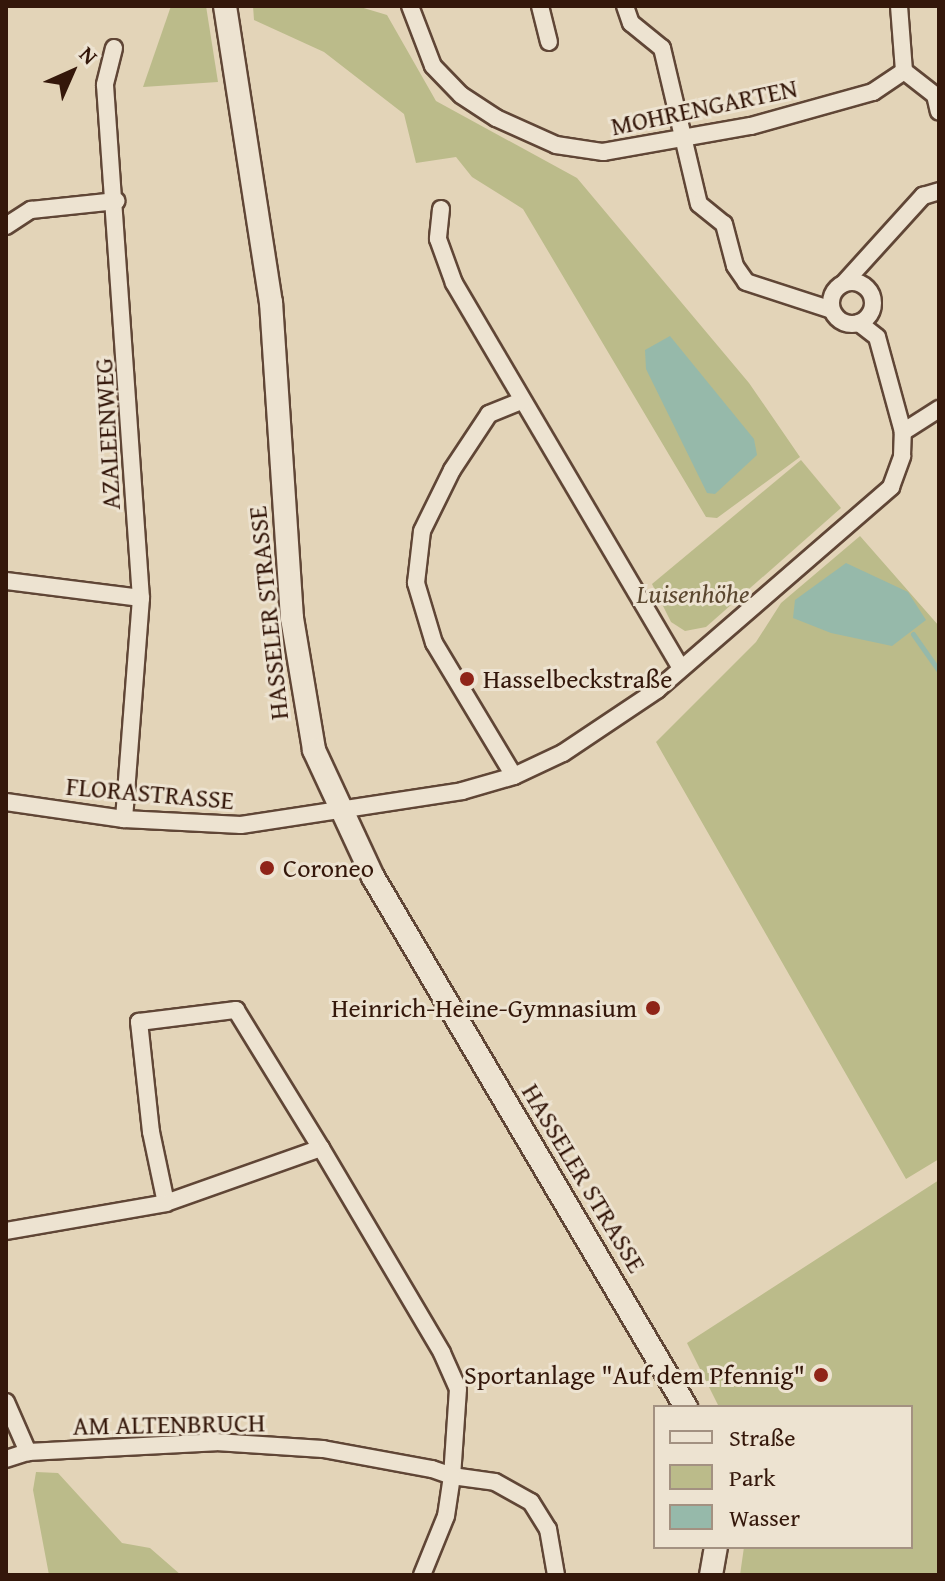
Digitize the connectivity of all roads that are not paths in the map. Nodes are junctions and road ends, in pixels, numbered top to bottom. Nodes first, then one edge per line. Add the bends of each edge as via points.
1 (225, 6) edge
2 (410, 6) edge
3 (540, 6) edge
4 (625, 6) edge
5 (899, 6) edge
6 (549, 42) dead end
7 (114, 48) dead end
8 (904, 71) junction
9 (939, 112) edge
10 (682, 135) junction
11 (939, 191) edge
12 (117, 201) junction
13 (441, 209) dead end
14 (6, 226) edge
15 (844, 283) junction
16 (832, 310) junction
17 (859, 323) junction
18 (521, 401) junction
19 (939, 409) edge
20 (903, 432) junction
21 (6, 581) edge
22 (141, 598) junction
23 (681, 668) junction
24 (514, 776) junction
25 (6, 802) edge
26 (338, 810) junction
27 (124, 819) junction
28 (321, 1148) junction
29 (166, 1203) junction
30 (6, 1231) edge
31 (6, 1402) edge
32 (685, 1405) edge
33 (28, 1452) junction
34 (6, 1459) edge
35 (452, 1476) junction
36 (716, 1549) edge
37 (422, 1575) edge
38 (556, 1575) edge
39 (711, 1575) edge

1 - 26 main road, HASSELER STRASSE via 271,302 292,618 305,717
2 - 10 street, MOHRENGARTEN via 433,66 461,95 496,118 556,145 603,152
3 - 6 street
4 - 10 street via 631,23 662,48
5 - 8 street
7 - 12 street, AZALEENWEG via 105,85
8 - 9 street via 935,95
8 - 10 street, MOHRENGARTEN via 873,92 751,126
10 - 16 street via 699,204 724,224 735,266 746,282
11 - 15 street via 923,196
12 - 14 street via 31,210
12 - 22 street, AZALEENWEG
13 - 18 street via 438,239 454,283
15 - 16 street via 832,294
15 - 17 street via 860,284 871,295 871,312
16 - 17 street via 843,322
17 - 20 street via 877,337
18 - 23 street
18 - 24 street via 489,414 452,470 422,531 416,583 434,643
19 - 20 street
20 - 23 street via 902,456 891,487
21 - 22 street
22 - 27 street, AZALEENWEG
23 - 24 street via 603,730
24 - 26 street via 462,791
25 - 27 street, FLORASTRASSE
26 - 27 street, FLORASTRASSE via 241,825
26 - 32 main road, HASSELER STRASSE
28 - 29 street
28 - 29 street via 236,1010 139,1022 151,1132
28 - 35 street via 458,1389
29 - 30 street
31 - 33 street
33 - 34 street, AM ALTENBRUCH
33 - 35 street, AM ALTENBRUCH via 216,1442 323,1449
35 - 37 street via 446,1516
35 - 38 street, AM ALTENBRUCH via 495,1482 531,1502 548,1529
36 - 39 main road

